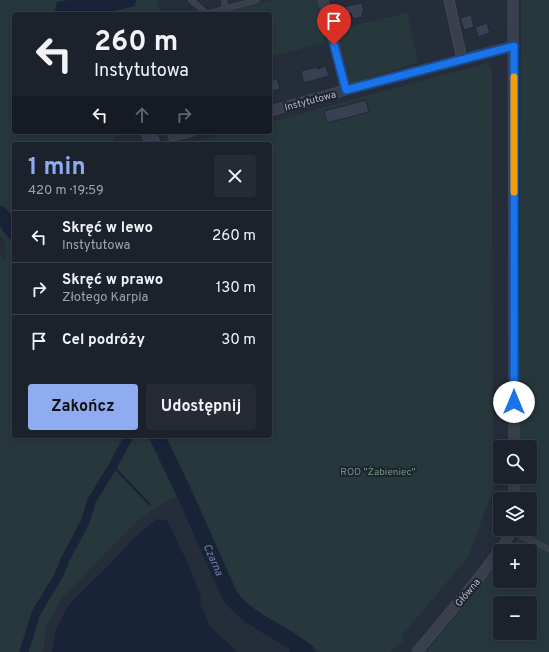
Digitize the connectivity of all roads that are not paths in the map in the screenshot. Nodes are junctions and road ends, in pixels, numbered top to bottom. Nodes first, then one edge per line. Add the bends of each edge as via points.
1 (191, 0) edge
2 (224, 0) edge
3 (257, 0) edge
4 (322, 0) edge
5 (449, 0) edge
6 (513, 0) edge
7 (225, 9) junction
8 (205, 12) edge
9 (214, 12) edge
10 (514, 46) junction
11 (462, 59) junction
12 (346, 90) junction
13 (272, 110) edge
14 (182, 134) edge
15 (174, 136) dead end
16 (514, 440) edge
17 (509, 536) edge
18 (524, 536) edge
19 (549, 549) edge
20 (417, 652) edge

1 - 8 lane
2 - 7 lane
3 - 7 lane
4 - 12 street
5 - 11 street
6 - 10 street
7 - 9 lane
10 - 11 street, Instytutowa
10 - 16 street
11 - 12 street, Instytutowa
12 - 13 street, Instytutowa
14 - 15 street
17 - 20 street, Główna via 481,575
18 - 19 lane

